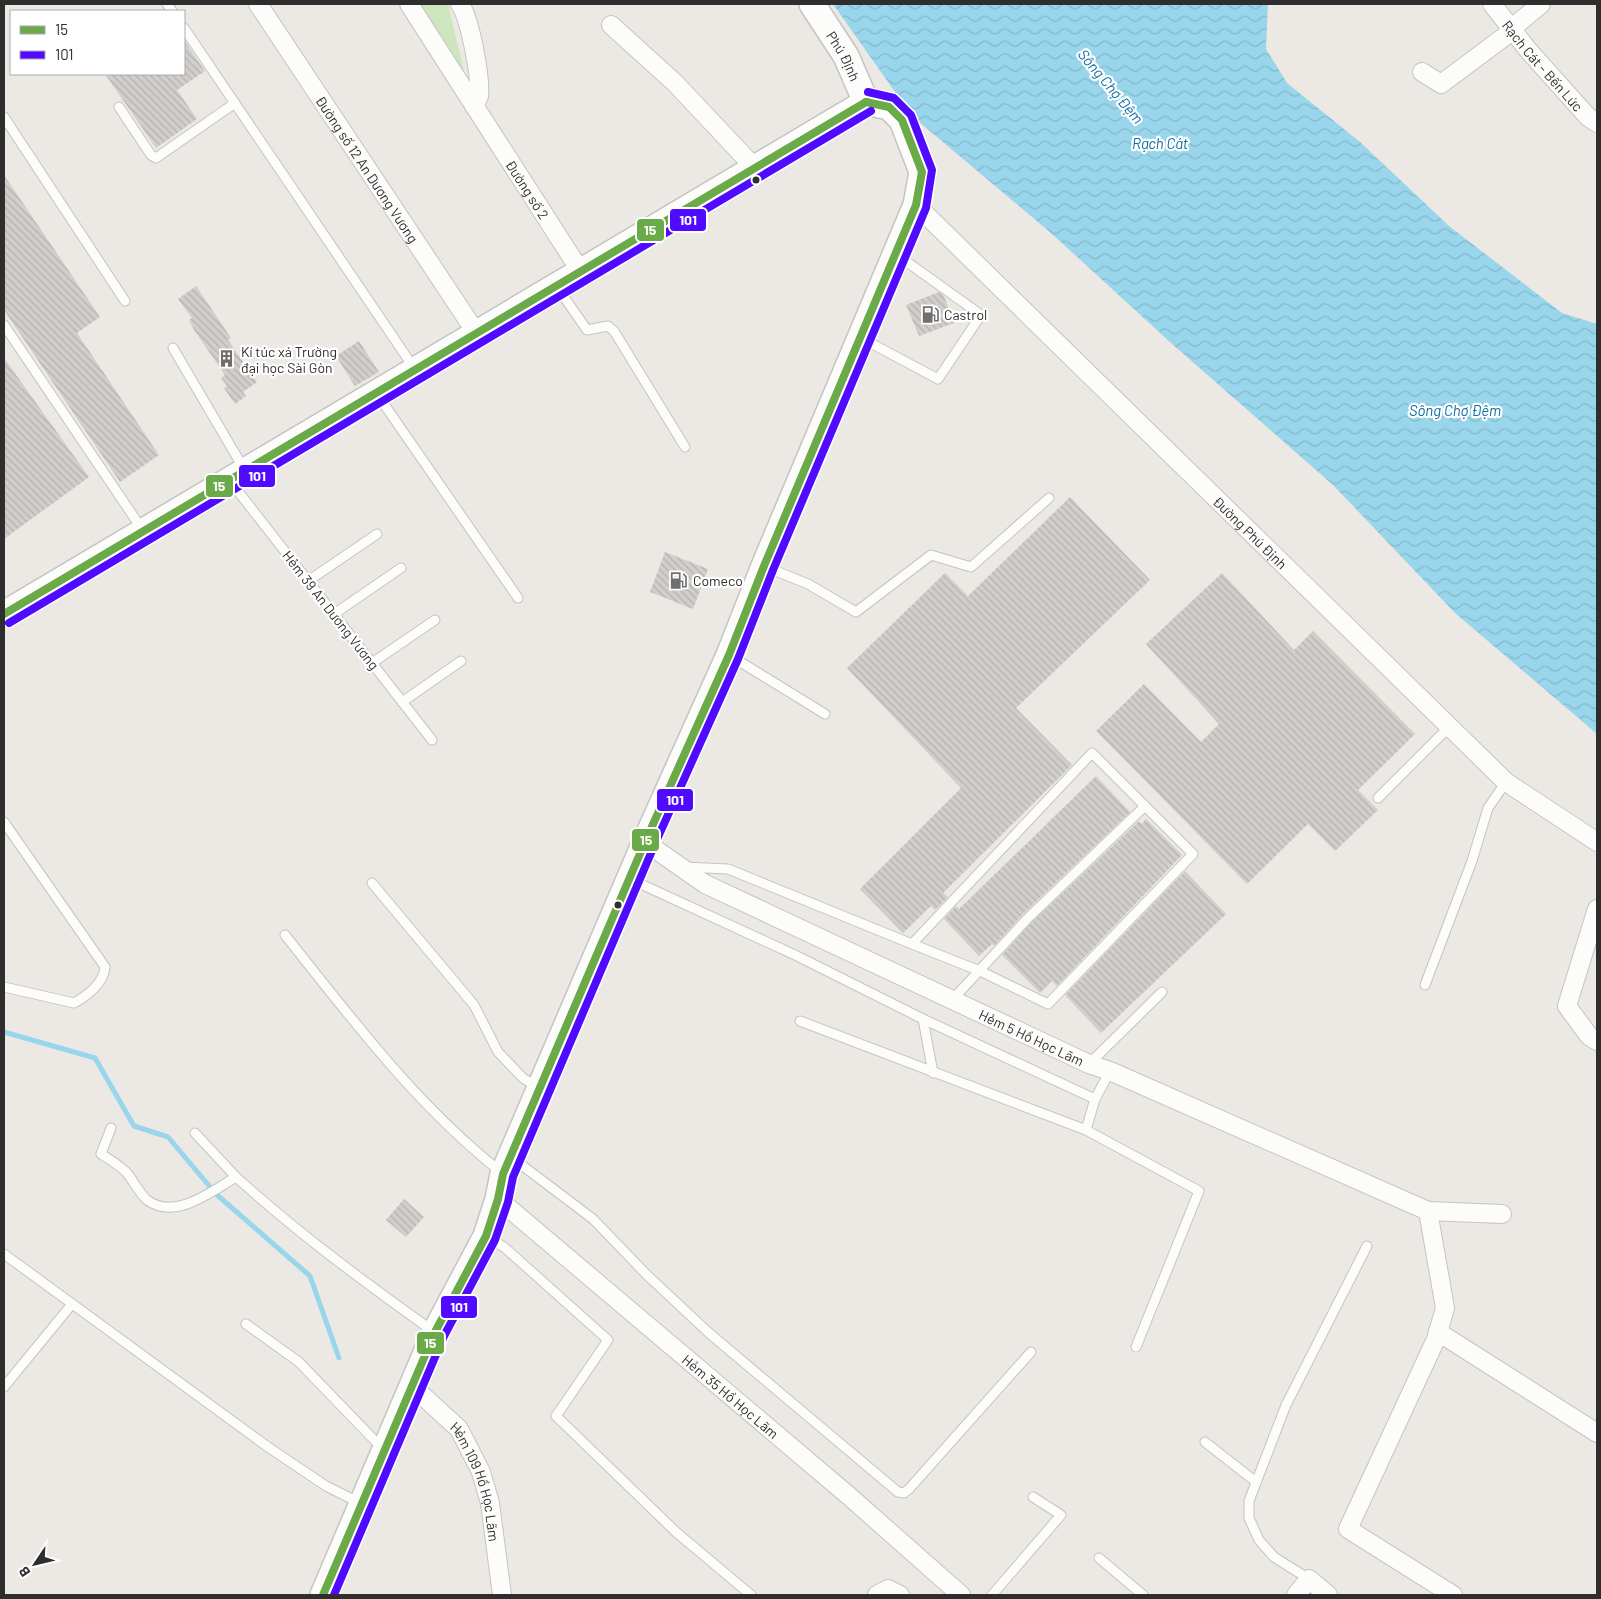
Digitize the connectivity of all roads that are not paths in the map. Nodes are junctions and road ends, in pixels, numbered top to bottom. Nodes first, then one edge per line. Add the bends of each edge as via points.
1 (258, 4) edge
2 (409, 4) edge
3 (460, 4) edge
4 (1492, 4) edge
5 (1541, 4) edge
6 (821, 7) edge
7 (611, 26) dead end
8 (185, 29) edge
9 (1512, 30) junction
10 (1422, 72) dead end
11 (866, 102) junction
12 (235, 103) junction
13 (474, 106) junction
14 (119, 108) dead end
15 (4, 117) edge
16 (1597, 124) edge
17 (755, 168) junction
18 (916, 205) junction
19 (895, 253) junction
20 (581, 272) junction
21 (557, 287) junction
22 (125, 301) dead end
23 (4, 325) edge
24 (477, 334) junction
25 (860, 338) junction
26 (173, 348) dead end
27 (416, 371) junction
28 (377, 394) junction
29 (685, 448) dead end
30 (238, 476) junction
31 (1049, 498) dead end
32 (144, 531) junction
33 (377, 534) dead end
34 (764, 566) junction
35 (401, 568) dead end
36 (308, 581) junction
37 (518, 598) dead end
38 (4, 614) edge
39 (334, 614) junction
40 (435, 620) dead end
41 (729, 655) junction
42 (461, 661) dead end
43 (372, 663) junction
44 (402, 702) junction
45 (825, 714) dead end
46 (1449, 727) junction
47 (432, 740) dead end
48 (1506, 782) junction
49 (1378, 798) dead end
50 (1145, 806) junction
51 (4, 822) edge
52 (645, 842) junction
53 (1597, 842) edge
54 (680, 867) junction
55 (630, 879) junction
56 (372, 883) dead end
57 (1597, 909) edge
58 (285, 935) dead end
59 (912, 944) junction
60 (980, 971) junction
61 (1424, 985) dead end
62 (4, 987) edge
63 (1162, 992) dead end
64 (952, 1000) junction
65 (923, 1020) junction
66 (800, 1021) dead end
67 (1597, 1041) edge
68 (1089, 1064) junction
69 (1110, 1071) junction
70 (933, 1073) junction
71 (540, 1088) junction
72 (1095, 1099) junction
73 (111, 1128) dead end
74 (1086, 1130) junction
75 (196, 1133) dead end
76 (507, 1165) junction
77 (236, 1177) junction
78 (498, 1199) junction
79 (1428, 1211) junction
80 (1502, 1214) dead end
81 (486, 1236) junction
82 (1367, 1246) dead end
83 (4, 1254) edge
84 (72, 1304) junction
85 (246, 1324) dead end
86 (435, 1332) junction
87 (1438, 1332) junction
88 (1136, 1347) dead end
89 (1031, 1352) dead end
90 (4, 1387) edge
91 (413, 1387) junction
92 (1597, 1433) edge
93 (1204, 1442) dead end
94 (386, 1452) junction
95 (1256, 1482) junction
96 (1033, 1498) dead end
97 (361, 1503) junction
98 (1099, 1558) dead end
99 (1309, 1579) junction
100 (323, 1595) edge
101 (502, 1595) edge
102 (751, 1595) edge
103 (877, 1595) edge
104 (900, 1595) edge
105 (961, 1595) edge
106 (992, 1595) edge
107 (1143, 1595) edge
108 (1296, 1595) edge
109 (1328, 1595) edge
110 (1453, 1595) edge

1 - 24 street, Đường số 12 An Dương Vương
2 - 13 street, Đường số 2
3 - 13 street via 466,13 474,54 479,96
4 - 9 street, Rạch Cát - Bến Lức
5 - 9 street
6 - 11 main road, Phú Định
7 - 17 street via 675,84
8 - 12 lane
9 - 10 street via 1441,84
9 - 16 street, Rạch Cát - Bến Lức
11 - 17 main road
11 - 18 main road via 890,107 902,120 922,172
12 - 14 lane via 156,158
12 - 27 lane
13 - 20 street, Đường số 2
15 - 22 lane
17 - 20 main road
18 - 19 main road
18 - 46 street, Đường Phú Định
19 - 25 main road
19 - 25 lane via 982,315 938,379
20 - 21 main road
21 - 24 main road
21 - 29 lane via 587,330 608,326 614,330
23 - 32 lane
24 - 27 main road
25 - 34 main road
26 - 30 lane, Hẻm 39 An Dương Vương
27 - 28 main road
28 - 30 main road
28 - 37 lane
30 - 32 main road
30 - 36 lane, Hẻm 39 An Dương Vương
31 - 34 lane via 971,567 931,555 856,612 808,584
32 - 38 main road
33 - 36 lane
34 - 41 main road
35 - 39 lane
36 - 39 lane, Hẻm 39 An Dương Vương
39 - 43 lane, Hẻm 39 An Dương Vương
40 - 43 lane
41 - 45 lane
41 - 52 main road
42 - 44 lane
43 - 44 lane, Hẻm 39 An Dương Vương
44 - 47 lane, Hẻm 39 An Dương Vương
46 - 48 street, Đường Phú Định
46 - 49 lane
48 - 53 street, Đường Phú Định
48 - 61 lane via 1488,808 1472,861
50 - 59 lane via 1092,753
50 - 60 lane via 1028,918
50 - 60 lane via 1193,854 1048,1004
51 - 62 lane via 105,967 99,983 74,1003
52 - 54 street, Hẻm 5 Hồ Học Lãm
52 - 55 main road
54 - 59 lane via 728,869
54 - 64 street, Hẻm 5 Hồ Học Lãm via 705,884
55 - 65 lane via 795,954
55 - 71 main road
56 - 71 lane via 474,1005 498,1052 523,1078
57 - 67 street via 1566,1006 1589,1036
58 - 76 lane via 391,1068 459,1138
59 - 60 lane
60 - 64 lane
63 - 68 lane
64 - 68 street, Hẻm 5 Hồ Học Lãm
65 - 70 lane
65 - 72 lane
66 - 70 lane
68 - 69 street, Hẻm 5 Hồ Học Lãm
69 - 72 lane
69 - 79 street, Hẻm 5 Hồ Học Lãm
70 - 74 lane
71 - 76 main road
72 - 74 lane
73 - 77 lane via 101,1154 126,1172 148,1200 163,1207 181,1206
74 - 88 lane via 1199,1191
75 - 77 lane
76 - 78 main road
76 - 89 lane via 593,1219 709,1333 898,1492 904,1493 909,1488
77 - 86 lane via 285,1221 358,1278
78 - 81 main road
78 - 105 street, Hẻm 35 Hồ Học Lãm
79 - 80 street
79 - 87 street via 1444,1308
81 - 86 main road
81 - 102 lane via 504,1247 608,1340 556,1416 676,1532
82 - 95 lane via 1286,1405
83 - 84 lane
84 - 90 lane
84 - 97 lane via 268,1447 326,1486
85 - 94 lane via 300,1362
86 - 91 main road
87 - 92 street
87 - 110 street via 1348,1529
91 - 94 main road
91 - 101 street, Hẻm 109 Hồ Học Lãm via 459,1429 481,1472 490,1502
93 - 95 lane
94 - 97 main road
95 - 99 lane via 1249,1501 1249,1518 1259,1540 1274,1557
96 - 106 lane via 1061,1515
97 - 100 main road
98 - 107 lane
99 - 108 street
99 - 109 street
103 - 104 street via 888,1589

